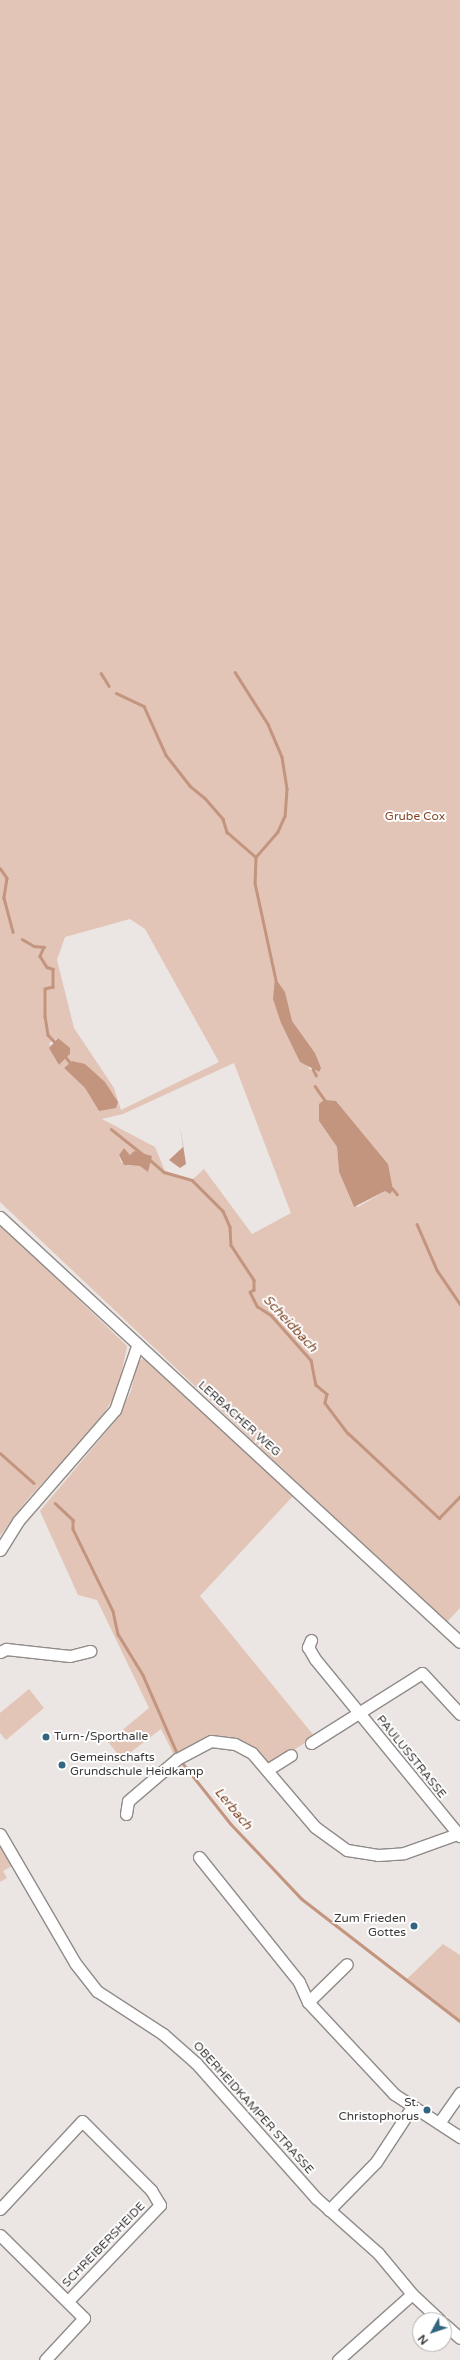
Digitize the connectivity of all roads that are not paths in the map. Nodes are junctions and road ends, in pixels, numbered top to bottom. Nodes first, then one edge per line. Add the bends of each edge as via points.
1 (0, 1217) edge
2 (137, 1346) junction
3 (0, 1550) edge
4 (311, 1640) dead end
5 (460, 1642) edge
6 (90, 1651) dead end
7 (0, 1652) edge
8 (358, 1712) junction
9 (460, 1714) edge
10 (311, 1743) dead end
11 (292, 1755) dead end
12 (267, 1770) junction
13 (126, 1814) dead end
14 (0, 1834) edge
15 (459, 1834) edge
16 (199, 1857) dead end
17 (347, 1964) dead end
18 (308, 2002) junction
19 (460, 2093) edge
20 (412, 2107) junction
21 (439, 2123) junction
22 (460, 2137) edge
23 (0, 2210) edge
24 (329, 2210) junction
25 (0, 2235) edge
26 (412, 2294) junction
27 (69, 2300) junction
28 (431, 2312) edge
29 (452, 2331) edge
30 (460, 2338) edge
31 (45, 2360) edge
32 (338, 2360) edge

1 - 2 street, LERBACHER WEG
2 - 3 street via 115,1410 102,1430 18,1521
2 - 5 street, LERBACHER WEG
4 - 8 street, PAULUSSTRASSE via 308,1648 315,1659
6 - 7 street via 70,1656 6,1649
8 - 9 street, PAULUSSTRASSE via 422,1673
8 - 10 street, PAULUSSTRASSE
8 - 15 street, PAULUSSTRASSE
11 - 12 street
12 - 13 street via 252,1753 235,1744 211,1741 177,1758 128,1801
12 - 15 street via 315,1828 347,1850 378,1855 404,1853
14 - 24 street, OBERHEIDKAMPER STRASSE via 75,1963 97,1991 164,2034 196,2063
16 - 18 street via 299,1982
17 - 18 street
18 - 20 street via 394,2094
19 - 21 street
20 - 21 street
20 - 24 street via 376,2162
21 - 22 street
23 - 27 street, SCHREIBERSHEIDE via 82,2121 151,2190 160,2205
24 - 26 street, OBERHEIDKAMPER STRASSE via 378,2253
25 - 27 street, SCHREIBERSHEIDE
26 - 28 street, OBERHEIDKAMPER STRASSE
26 - 32 street
27 - 31 street, SCHREIBERSHEIDE via 84,2318
29 - 30 street

